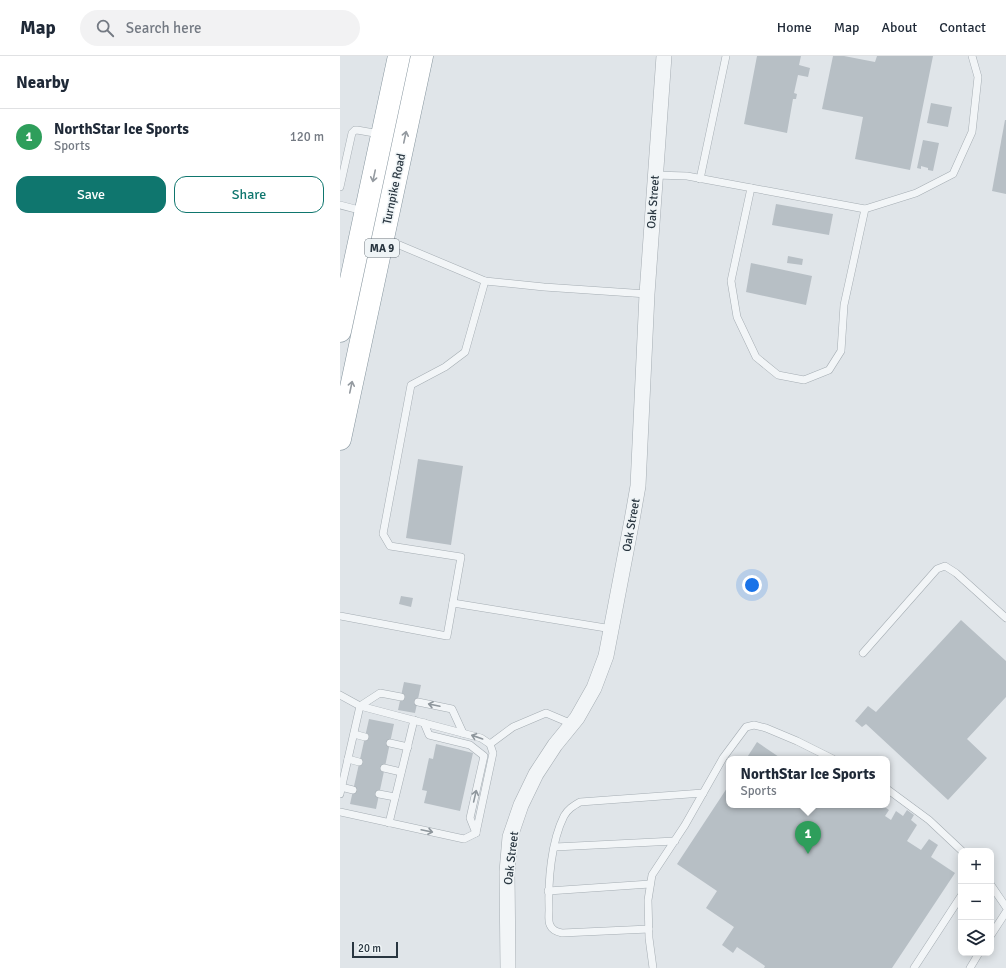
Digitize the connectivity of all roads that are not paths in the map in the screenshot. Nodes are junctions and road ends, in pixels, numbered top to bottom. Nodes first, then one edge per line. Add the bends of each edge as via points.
1 (399, 56) edge
2 (422, 56) edge
3 (664, 56) edge
4 (726, 56) edge
5 (972, 56) edge
6 (383, 134) junction
7 (655, 175) junction
8 (700, 179) junction
9 (340, 187) edge
10 (751, 188) junction
11 (340, 205) edge
12 (865, 209) junction
13 (366, 212) junction
14 (384, 239) junction
15 (485, 281) junction
16 (647, 294) junction
17 (341, 326) edge
18 (340, 439) edge
19 (453, 603) junction
20 (340, 616) edge
21 (1006, 618) edge
22 (612, 629) junction
23 (863, 653) dead end
24 (340, 695) edge
25 (401, 697) dead end
26 (418, 702) dead end
27 (360, 706) junction
28 (414, 720) junction
29 (424, 723) junction
30 (572, 724) junction
31 (463, 733) junction
32 (354, 734) junction
33 (365, 737) dead end
34 (390, 743) dead end
35 (490, 744) junction
36 (408, 747) junction
37 (827, 756) edge
38 (348, 759) junction
39 (359, 762) dead end
40 (384, 768) dead end
41 (401, 772) junction
42 (341, 790) edge
43 (353, 790) dead end
44 (890, 791) edge
45 (703, 793) junction
46 (379, 794) dead end
47 (395, 797) junction
48 (340, 812) edge
49 (389, 823) junction
50 (476, 833) junction
51 (675, 841) junction
52 (555, 847) junction
53 (959, 848) edge
54 (650, 884) junction
55 (994, 889) edge
56 (548, 891) junction
57 (958, 901) edge
58 (1006, 907) edge
59 (1006, 912) edge
60 (649, 929) junction
61 (994, 930) edge
62 (977, 956) edge
63 (508, 968) edge
64 (653, 968) edge
65 (914, 968) edge
66 (970, 968) edge

1 - 6 highway, Turnpike Road / MA 9
14 -> 2 highway, Turnpike Road / MA 9
3 - 7 street, Oak Street
4 - 8 lane
5 - 12 lane via 978,77 972,132 953,174 916,193
6 - 9 lane via 354,130
6 -> 13 highway, Turnpike Road / MA 9
7 - 8 lane
7 - 16 street, Oak Street
8 - 10 lane
10 - 12 lane
10 - 12 lane via 731,281 737,317 756,357 778,375 798,379 804,380 830,370 841,351 844,305
11 - 13 lane
13 - 17 highway, Turnpike Road / MA 9
14 - 15 lane
18 -> 14 highway, Turnpike Road / MA 9
15 - 16 lane
15 - 19 lane via 465,352 445,367 411,385 383,534 390,546 461,557
16 - 22 street, Oak Street via 638,486
19 - 20 lane via 447,636
19 - 22 lane
21 - 23 lane via 956,572 944,566 936,569
22 - 30 street, Oak Street via 606,656 594,688
24 - 27 lane
25 - 27 lane via 380,693
31 -> 26 lane via 452,709
27 - 28 lane
27 - 32 lane
28 - 29 lane
28 - 36 lane
29 - 31 lane
50 -> 29 lane via 470,818 484,756 470,745 429,736
30 - 35 lane via 546,713 513,727
30 - 63 street, Oak Street via 536,774 521,805 510,838 507,872
35 -> 31 lane via 482,738
32 - 33 lane
32 - 38 lane
34 - 36 lane
35 - 50 lane via 494,753
36 - 41 lane
37 - 45 lane via 766,728 754,725 746,727 723,758
38 - 39 lane
38 - 42 lane
40 - 41 lane
41 - 47 lane
42 - 43 lane
44 - 53 lane via 929,820
45 - 51 lane
45 - 52 lane via 580,802 570,808 564,816
46 - 47 lane
47 - 49 lane
48 - 49 lane
49 -> 50 lane via 464,839
51 - 52 lane
51 - 54 lane via 652,875
52 - 56 lane via 549,871
54 - 56 lane
54 - 60 lane
55 - 58 lane
56 - 60 lane via 549,924 554,931 562,933
57 - 65 lane
59 - 61 lane
60 - 64 lane
62 - 66 lane

